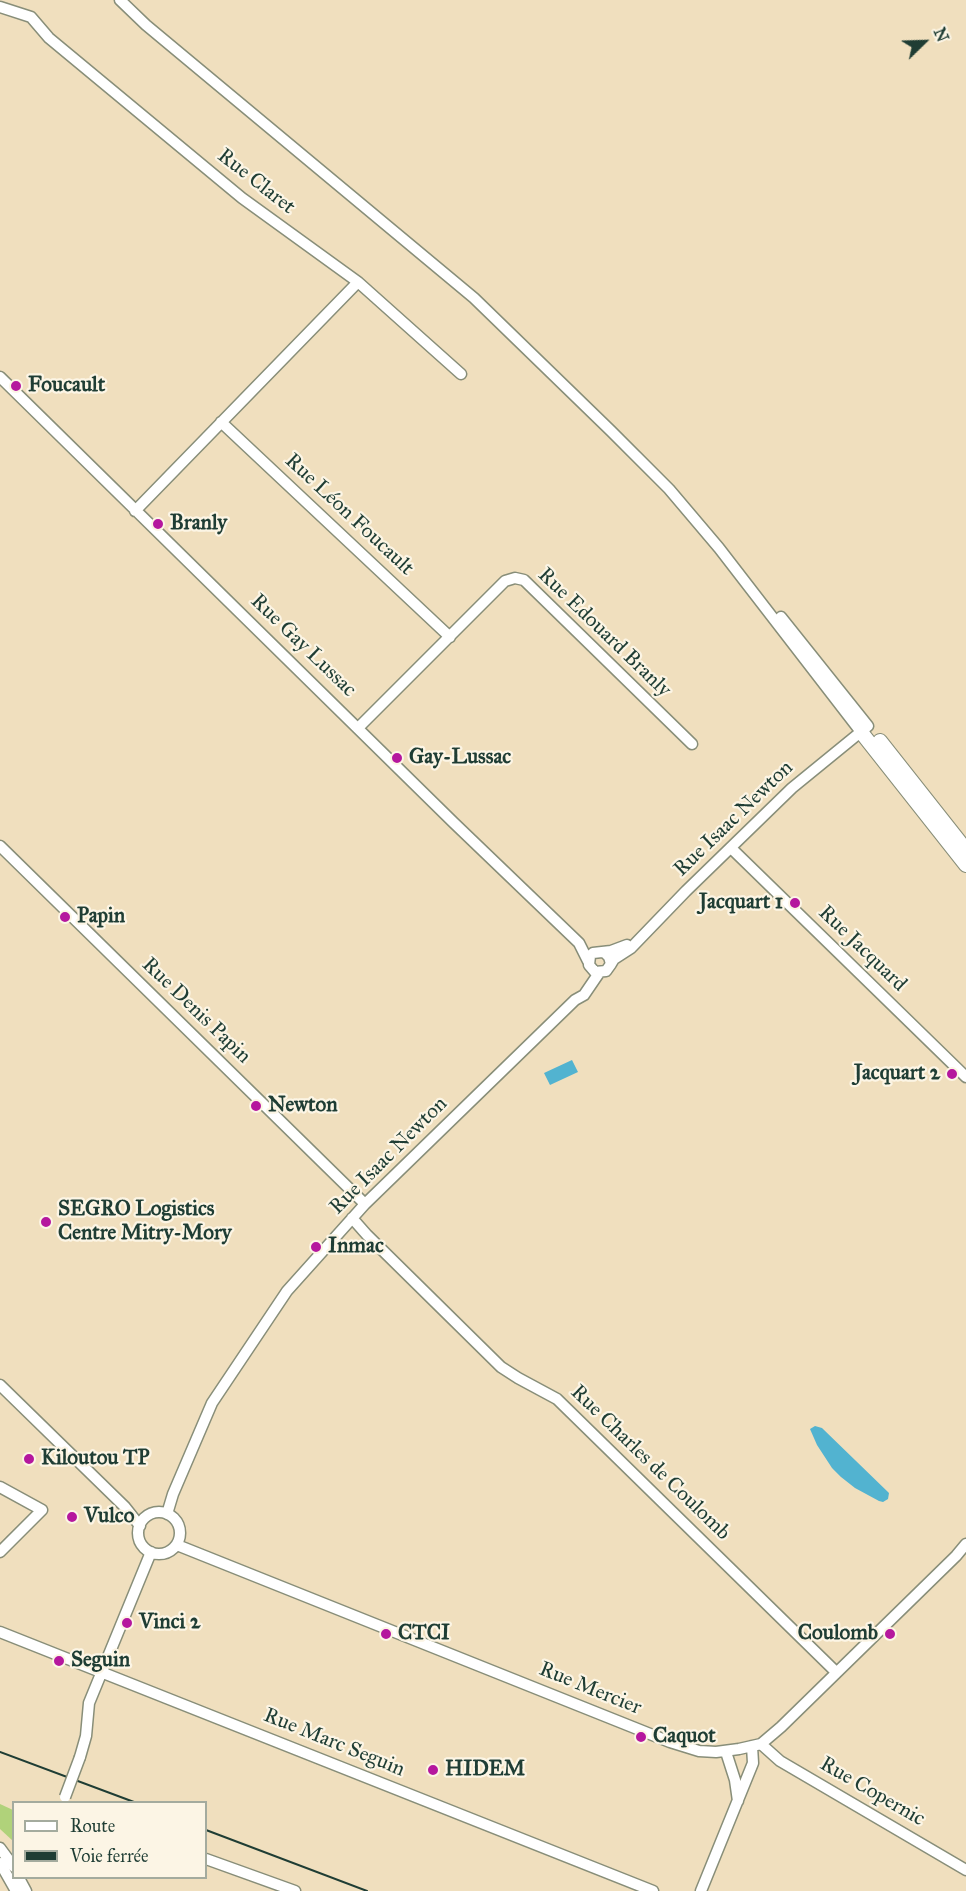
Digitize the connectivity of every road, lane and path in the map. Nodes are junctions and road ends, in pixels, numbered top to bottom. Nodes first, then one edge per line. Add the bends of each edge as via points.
1 (120, 0) edge
2 (0, 7) edge
3 (358, 282) junction
4 (461, 374) dead end
5 (0, 377) edge
6 (221, 422) junction
7 (135, 511) junction
8 (450, 637) junction
9 (358, 728) junction
10 (865, 729) junction
11 (692, 744) dead end
12 (0, 846) edge
13 (731, 848) junction
14 (966, 849) edge
15 (966, 865) edge
16 (638, 940) junction
17 (579, 943) junction
18 (600, 952) junction
19 (589, 963) junction
20 (611, 964) junction
21 (599, 973) junction
22 (575, 1000) junction
23 (966, 1077) edge
24 (365, 1204) junction
25 (352, 1218) junction
26 (0, 1385) edge
27 (0, 1487) edge
28 (167, 1514) junction
29 (140, 1526) junction
30 (966, 1544) edge
31 (177, 1545) junction
32 (0, 1552) edge
33 (151, 1552) junction
34 (0, 1632) edge
35 (102, 1672) junction
36 (836, 1672) junction
37 (757, 1745) junction
38 (726, 1752) junction
39 (64, 1800) edge
40 (738, 1803) junction
41 (4, 1856) edge
42 (207, 1858) edge
43 (966, 1870) edge
44 (11, 1871) edge
45 (295, 1891) edge
46 (653, 1891) edge
47 (701, 1891) edge

1 - 10 street via 474,298 669,489
2 - 3 street, Rue Claret via 31,17 49,38 242,198
3 - 4 street, Rue Claret
3 - 6 street
5 - 7 street, Rue Gay Lussac
6 - 7 street
6 - 8 street, Rue Léon Foucault
7 - 9 street, Rue Gay Lussac
8 - 9 street, Rue Edouard Branly
8 - 11 street, Rue Edouard Branly via 505,581 524,580
9 - 17 street, Rue Gay Lussac
10 - 13 street, Rue Isaac Newton via 792,788
10 - 14 main road
10 - 15 main road
12 - 24 street, Rue Denis Papin
13 - 16 street, Rue Isaac Newton
13 - 23 street, Rue Jacquard
16 - 18 street, Rue Isaac Newton
16 - 20 street, Rue Isaac Newton
17 - 18 street, Rue Gay Lussac
17 - 19 street, Rue Gay Lussac
18 - 19 street via 590,956
18 - 20 street via 609,957
19 - 21 street
19 - 22 street, Rue Isaac Newton
20 - 21 street
21 - 22 street, Rue Isaac Newton via 584,995
22 - 24 street, Rue Isaac Newton
24 - 25 street, Rue Isaac Newton
25 - 28 street, Rue Isaac Newton via 287,1291 212,1403
25 - 36 street, Rue Charles de Coulomb via 501,1367 557,1399
26 - 29 street
27 - 32 street via 42,1510
28 - 29 street via 148,1515
28 - 31 street via 178,1524
29 - 33 street via 139,1540
30 - 36 street, Rue Mercier
31 - 33 street via 167,1553
31 - 38 street, Rue Mercier via 670,1742 699,1751
33 - 35 street
34 - 35 street, Rue Marc Seguin
35 - 39 street, bridge via 89,1703 86,1736
35 - 46 street, Rue Marc Seguin
36 - 37 street, Rue Mercier via 781,1727
37 - 38 street, Rue Mercier
37 - 40 street
37 - 43 street, Rue Copernic
38 - 40 street
40 - 47 street
41 - 44 street
42 - 45 street

